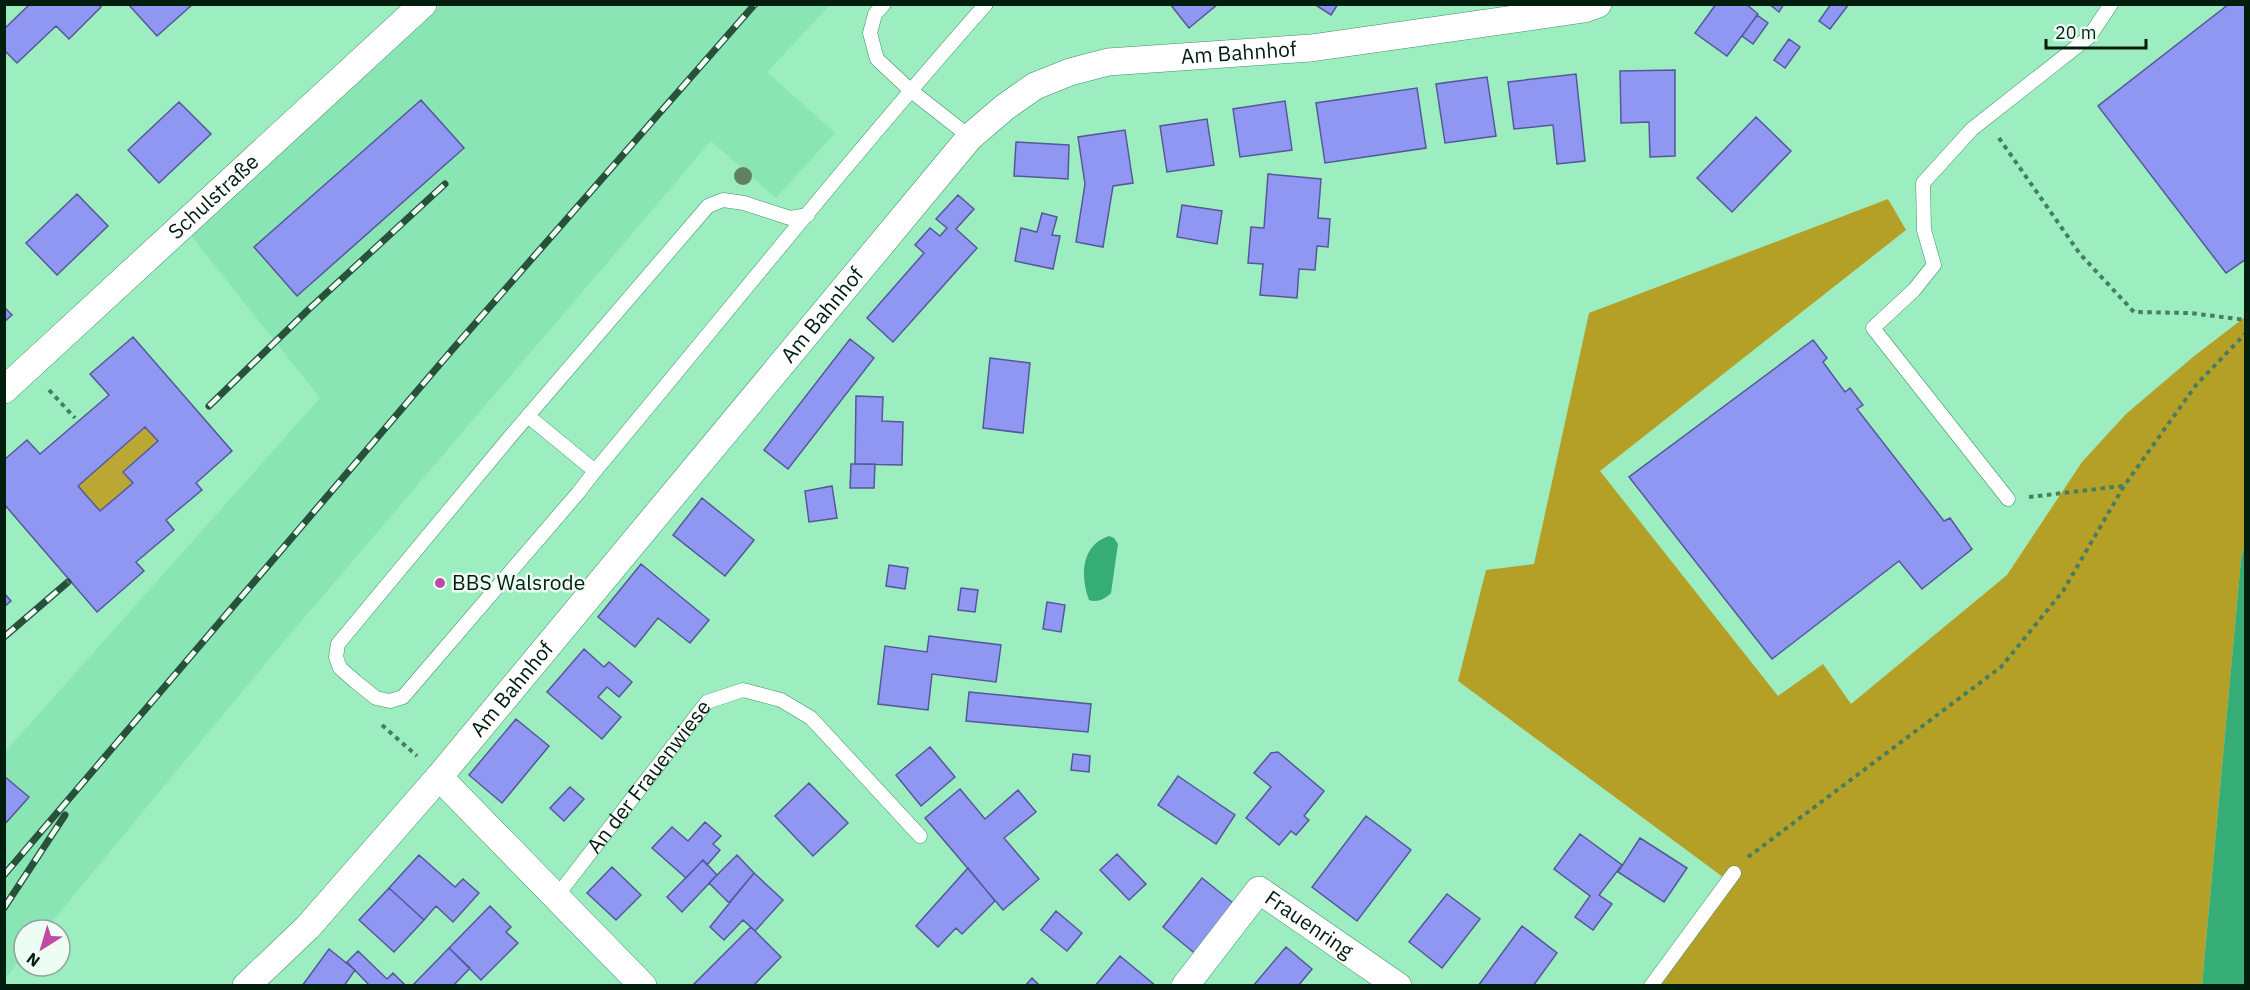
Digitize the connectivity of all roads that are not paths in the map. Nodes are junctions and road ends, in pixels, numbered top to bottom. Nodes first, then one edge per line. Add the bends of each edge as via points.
1 (423, 4) edge
2 (884, 4) edge
3 (986, 4) edge
4 (1598, 4) edge
5 (2111, 4) edge
6 (910, 90) junction
7 (970, 138) junction
8 (808, 215) junction
9 (4, 390) edge
10 (528, 416) junction
11 (595, 471) junction
12 (2008, 499) road end
13 (439, 777) junction
14 (920, 836) dead end
15 (1734, 873) road end
16 (556, 897) junction
17 (246, 986) edge
18 (643, 986) edge
19 (1185, 986) edge
20 (1398, 986) edge
21 (1651, 986) edge

1 - 9 street, Schulstraße
2 - 6 lane via 875,14 870,33 877,58
3 - 6 lane
4 - 7 street, Am Bahnhof via 1311,48 1108,62 1035,86
5 - 12 lane via 2089,37 1972,129 1923,183 1924,230 1934,265 1914,290 1873,328
6 - 7 lane
6 - 8 lane
7 - 13 street, Am Bahnhof
8 - 10 lane via 789,219 744,202 723,200 708,206
8 - 11 lane
10 - 11 lane
10 - 11 lane via 338,644 336,657 340,668 356,682 376,698 390,701 403,697
13 - 16 street
13 - 17 street, Am Bahnhof via 308,927
14 - 16 lane, An der Frauenwiese via 811,718 781,700 743,690 707,702
15 - 21 lane
16 - 18 street
19 - 20 street, Frauenring via 1259,890

